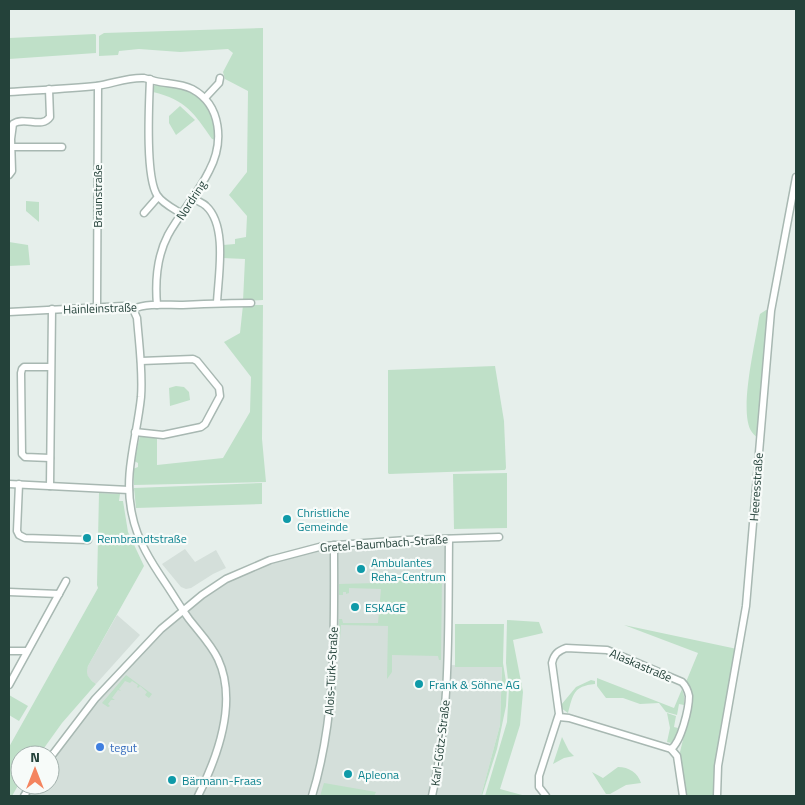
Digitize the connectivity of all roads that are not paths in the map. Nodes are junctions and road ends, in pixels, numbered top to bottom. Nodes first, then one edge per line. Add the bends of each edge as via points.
1 (220, 78) dead end
2 (150, 79) junction
3 (98, 86) junction
4 (49, 90) junction
5 (9, 92) edge
6 (205, 98) junction
7 (12, 147) junction
8 (62, 147) dead end
9 (9, 175) edge
10 (796, 177) edge
11 (158, 197) junction
12 (192, 198) junction
13 (144, 213) dead end
14 (182, 214) junction
15 (217, 302) junction
16 (251, 303) dead end
17 (157, 305) junction
18 (97, 307) junction
19 (52, 309) junction
20 (133, 309) junction
21 (9, 312) edge
22 (141, 361) junction
23 (50, 367) junction
24 (135, 432) junction
25 (50, 458) junction
26 (9, 484) edge
27 (19, 484) junction
28 (50, 486) junction
29 (129, 490) junction
30 (499, 537) dead end
31 (449, 539) junction
32 (88, 540) dead end
33 (334, 545) junction
34 (66, 581) dead end
35 (9, 592) edge
36 (59, 594) junction
37 (184, 610) junction
38 (9, 651) edge
39 (27, 651) junction
40 (9, 685) edge
41 (559, 717) junction
42 (59, 745) edge
43 (670, 748) junction
44 (198, 796) edge
45 (312, 796) edge
46 (432, 796) edge
47 (546, 796) edge
48 (683, 796) edge
49 (717, 796) edge

1 - 6 street
2 - 3 street
2 - 6 street via 191,88
2 - 11 street via 149,141 152,178
3 - 4 street
3 - 18 street, Braunstraße
4 - 5 street
4 - 7 street via 49,120 15,122
6 - 12 street, Nordring via 217,120 218,144 210,169
7 - 8 street
7 - 9 street via 12,171
10 - 49 street, Heeresstraße via 771,311 746,606 718,766
11 - 13 street
11 - 14 street
12 - 14 street, Nordring
12 - 15 street via 206,207 214,218 218,233
14 - 17 street, Nordring via 168,235 159,264
15 - 16 street, Hainleinstraße
15 - 17 street, Hainleinstraße
17 - 20 street, Hainleinstraße
18 - 19 street, Hainleinstraße
18 - 20 street, Hainleinstraße
19 - 21 street, Hainleinstraße
19 - 23 street
20 - 22 street via 137,318
22 - 24 street via 141,396
22 - 24 street via 193,359 219,388 220,396 201,427 163,435
23 - 25 street
23 - 25 street via 23,368 21,383 22,454 25,457
24 - 29 street
25 - 28 street
26 - 27 street
27 - 28 street
27 - 32 street via 19,535 25,538
28 - 29 street
29 - 37 street via 139,539
30 - 31 street, Gretel-Baumbach-Straße
31 - 33 street, Gretel-Baumbach-Straße
31 - 46 street, Karl-Götz-Straße via 446,695
33 - 37 street, Gretel-Baumbach-Straße via 292,553 255,566 213,587
33 - 45 street, Alois-Türk-Straße via 331,698 325,743
34 - 36 street
35 - 36 street
36 - 39 street
37 - 42 street, Gretel-Baumbach-Straße via 111,681
37 - 44 street via 218,658 227,696 217,748
38 - 39 street
39 - 40 street
41 - 43 street
41 - 43 street, Alaskastraße via 553,657 566,648 607,650 682,682 687,689 688,700 678,742
41 - 47 street via 539,776 538,784
43 - 48 street via 676,756

